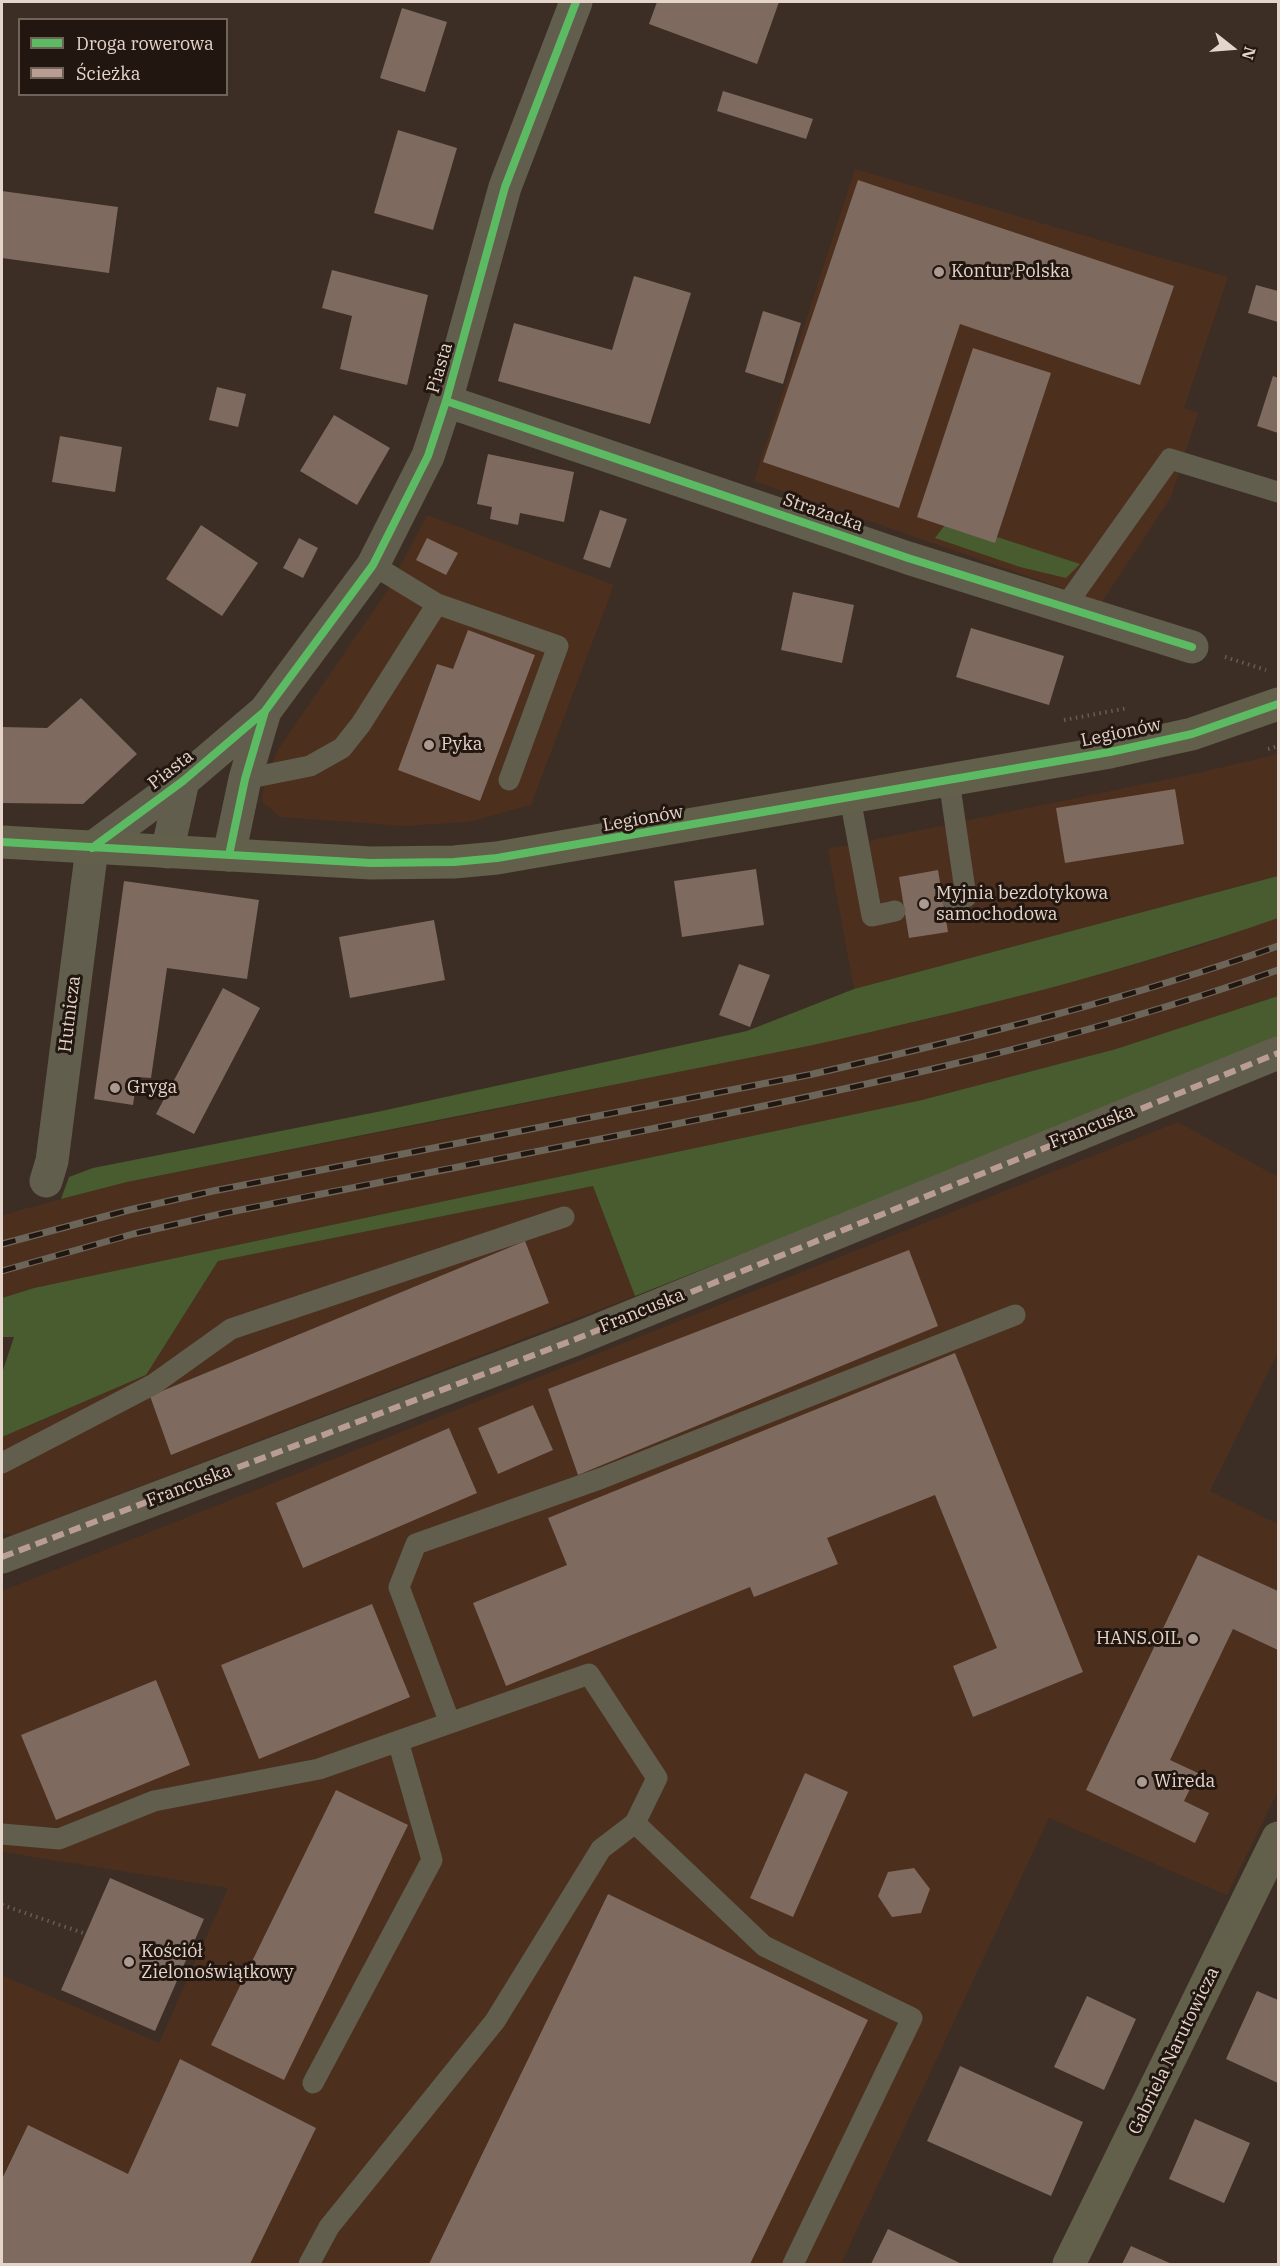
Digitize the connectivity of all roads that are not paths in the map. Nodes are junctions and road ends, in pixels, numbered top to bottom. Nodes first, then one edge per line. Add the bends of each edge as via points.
1 (576, 2) edge
2 (446, 401) junction
3 (1278, 492) edge
4 (373, 565) junction
5 (437, 604) junction
6 (1064, 608) junction
7 (1192, 647) road end
8 (1278, 704) edge
9 (266, 711) junction
10 (245, 779) junction
11 (508, 780) dead end
12 (949, 780) junction
13 (183, 781) junction
14 (850, 798) junction
15 (2, 842) edge
16 (92, 848) junction
17 (167, 852) junction
18 (229, 855) junction
19 (952, 899) dead end
20 (895, 911) dead end
21 (1278, 1053) edge
22 (46, 1180) dead end
23 (564, 1217) dead end
24 (1016, 1315) dead end
25 (2, 1462) edge
26 (2, 1557) edge
27 (450, 1723) junction
28 (398, 1741) junction
29 (635, 1823) junction
30 (2, 1834) edge
31 (1278, 1838) edge
32 (314, 2082) dead end
33 (309, 2265) edge
34 (793, 2265) edge
35 (1069, 2265) edge

1 - 2 street, Piasta via 505,187
2 - 4 street, Piasta via 428,456
2 - 6 street, Strażacka
3 - 6 lane via 1170,459
4 - 5 lane
4 - 9 street, Piasta
5 - 10 lane via 342,748 310,766
5 - 11 lane via 558,646
6 - 7 street, Strażacka
8 - 12 street, Legionów via 1192,734
9 - 10 street, Piasta
9 - 13 street, Piasta
10 - 18 street, Piasta
12 - 14 street, Legionów
12 - 19 lane via 966,897
13 - 16 street, Piasta
13 - 17 street, Piasta
14 - 18 street, Legionów via 454,862 371,863
14 - 20 lane via 872,916
15 - 16 street, Legionów
16 - 17 street, Legionów
16 - 22 street, Hutnicza via 52,1161
17 - 18 street, Legionów
21 - 26 street, Francuska via 576,1339
23 - 25 lane via 231,1329 154,1384
24 - 27 lane via 602,1479 416,1544 399,1587
27 - 28 lane
27 - 29 lane via 589,1674 657,1778
28 - 30 lane via 319,1769 154,1801 59,1839
28 - 32 lane via 432,1860
29 - 33 lane via 601,1849 495,2020 329,2227
29 - 34 lane via 764,1946 912,2018
31 - 35 street, Gabriela Narutowicza

